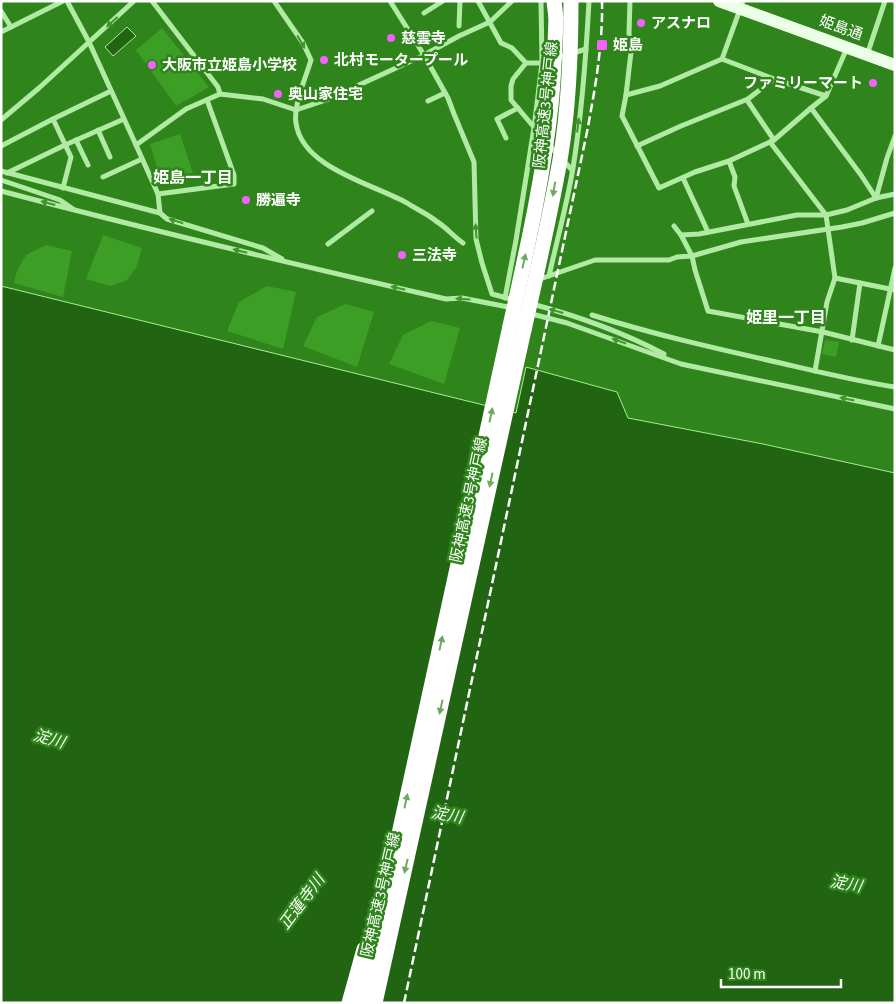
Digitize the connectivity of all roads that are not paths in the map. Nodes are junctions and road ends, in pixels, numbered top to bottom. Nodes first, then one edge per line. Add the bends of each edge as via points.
1 (62, 1) edge
2 (67, 1) edge
3 (134, 1) edge
4 (152, 1) edge
5 (274, 1) edge
6 (390, 1) edge
7 (443, 1) edge
8 (460, 1) edge
9 (478, 1) edge
10 (512, 1) edge
11 (541, 1) edge
12 (554, 1) edge
13 (571, 1) edge
14 (578, 1) edge
15 (589, 1) edge
16 (630, 1) edge
17 (720, 1) edge
18 (885, 1) edge
19 (742, 5) edge
20 (1, 11) edge
21 (424, 13) dead end
22 (490, 22) junction
23 (459, 26) dead end
24 (11, 27) junction
25 (1, 32) edge
26 (89, 42) junction
27 (586, 48) junction
28 (847, 48) junction
29 (424, 55) junction
30 (866, 55) junction
31 (722, 59) junction
32 (526, 63) junction
33 (542, 63) junction
34 (895, 65) edge
35 (774, 79) junction
36 (112, 91) junction
37 (445, 93) junction
38 (220, 94) junction
39 (626, 95) junction
40 (826, 96) junction
41 (207, 100) junction
42 (746, 100) junction
43 (428, 101) dead end
44 (518, 108) junction
45 (811, 108) junction
46 (296, 110) junction
47 (53, 119) junction
48 (124, 119) junction
49 (1, 120) edge
50 (534, 128) junction
51 (98, 130) junction
52 (895, 136) edge
53 (506, 138) dead end
54 (76, 140) junction
55 (772, 141) junction
56 (65, 145) junction
57 (136, 145) junction
58 (1, 146) edge
59 (638, 146) junction
60 (561, 153) junction
61 (110, 157) dead end
62 (142, 159) junction
63 (729, 161) junction
64 (88, 165) dead end
65 (572, 170) junction
66 (4, 172) edge
67 (103, 177) dead end
68 (684, 178) junction
69 (1, 180) edge
70 (63, 188) junction
71 (1, 191) edge
72 (158, 194) junction
73 (895, 194) edge
74 (876, 198) junction
75 (75, 210) junction
76 (372, 211) dead end
77 (160, 213) junction
78 (895, 213) edge
79 (826, 216) junction
80 (748, 224) junction
81 (674, 226) dead end
82 (828, 230) junction
83 (708, 232) junction
84 (681, 235) junction
85 (463, 243) dead end
86 (328, 244) dead end
87 (692, 256) junction
88 (286, 262) junction
89 (895, 268) edge
90 (549, 276) junction
91 (835, 278) junction
92 (530, 282) dead end
93 (860, 283) junction
94 (521, 286) dead end
95 (893, 289) edge
96 (505, 298) junction
97 (592, 315) dead end
98 (823, 332) junction
99 (852, 340) junction
100 (878, 346) junction
101 (895, 350) edge
102 (681, 364) junction
103 (815, 370) junction
104 (895, 387) edge
105 (895, 409) edge
106 (395, 849) junction
107 (349, 1003) edge
108 (362, 1003) edge
109 (376, 1003) edge

1 - 24 street
2 - 26 street
3 -> 26 street
4 - 38 street via 218,87
5 -> 46 street via 303,43 310,60
6 - 29 street
7 - 21 street
8 - 23 street
9 - 22 street
10 - 22 street
11 - 33 street
106 -> 12 highway, 阪神高速3号神戸線, bridge via 537,196 551,104
13 - 60 highway, 阪神高速3号神戸線, bridge via 570,63
14 - 60 highway, bridge via 570,108
15 - 27 street
16 - 39 street via 631,52
17 - 19 main road, 姫島通
18 - 30 street
19 - 28 main road, 姫島通
19 - 31 street
20 - 24 street
22 - 29 street
22 - 32 street via 501,44 512,48
24 - 25 street
26 - 36 street
26 - 49 street
27 - 33 street
65 -> 27 street
28 - 30 main road, 姫島通
28 - 40 street
29 - 37 street
29 - 46 street via 326,100
30 - 34 main road, 姫島通
31 - 35 street
31 - 39 street via 660,86
32 - 33 street
32 - 44 street via 511,86 511,100
33 - 50 street
35 - 40 street
35 - 42 street
36 - 47 street
36 - 48 street
37 - 43 street
96 -> 37 street via 492,294 482,263 476,239 474,162
38 - 41 street
38 - 46 street via 263,100
39 - 59 street via 622,116
40 - 45 street
41 - 57 street via 186,109
41 - 72 street via 234,175 234,184
42 - 55 street
42 - 59 street
44 - 50 street
44 - 53 street via 497,119
45 - 55 street
45 - 74 street
46 - 85 street via 301,139 323,162 436,220
47 - 56 street
47 - 58 street
48 - 51 street
48 - 57 street
50 - 65 street
50 - 96 street
51 - 54 street
51 - 61 street
52 - 74 street
54 - 56 street
54 - 64 street
55 - 63 street
55 - 79 street
56 - 66 street
56 - 70 street via 71,157
57 - 62 street
59 - 68 street via 659,188
60 -> 109 highway, 阪神高速3号神戸線, bridge
62 - 67 street
62 - 72 street
63 - 68 street
63 - 80 street
65 - 90 street
66 - 70 street
68 - 83 street
69 - 75 street via 60,200
70 - 77 street
75 -> 71 street
72 - 77 street
73 - 74 street
74 - 79 street
88 -> 75 street
76 - 86 street
88 -> 77 street via 263,248 167,219
78 - 82 street
79 - 80 street via 796,215
79 - 82 street
80 - 83 street
81 - 84 street
82 - 87 street via 741,242
82 - 91 street
83 - 84 street
84 - 87 street
87 - 90 street via 677,256 669,260 595,260
87 - 98 street via 708,311
102 -> 88 street via 566,322 462,298 446,299
89 - 95 street
90 - 92 street
91 - 93 street
91 - 98 street via 827,302
93 - 95 street
93 - 99 street
94 - 96 street
95 - 100 street
102 -> 96 street via 610,328
97 - 103 street via 638,330
98 - 99 street
98 - 103 street
99 - 100 street
100 - 101 street
105 -> 102 street
103 - 104 street
106 - 107 highway via 380,890
106 - 108 highway, 阪神高速3号神戸線

